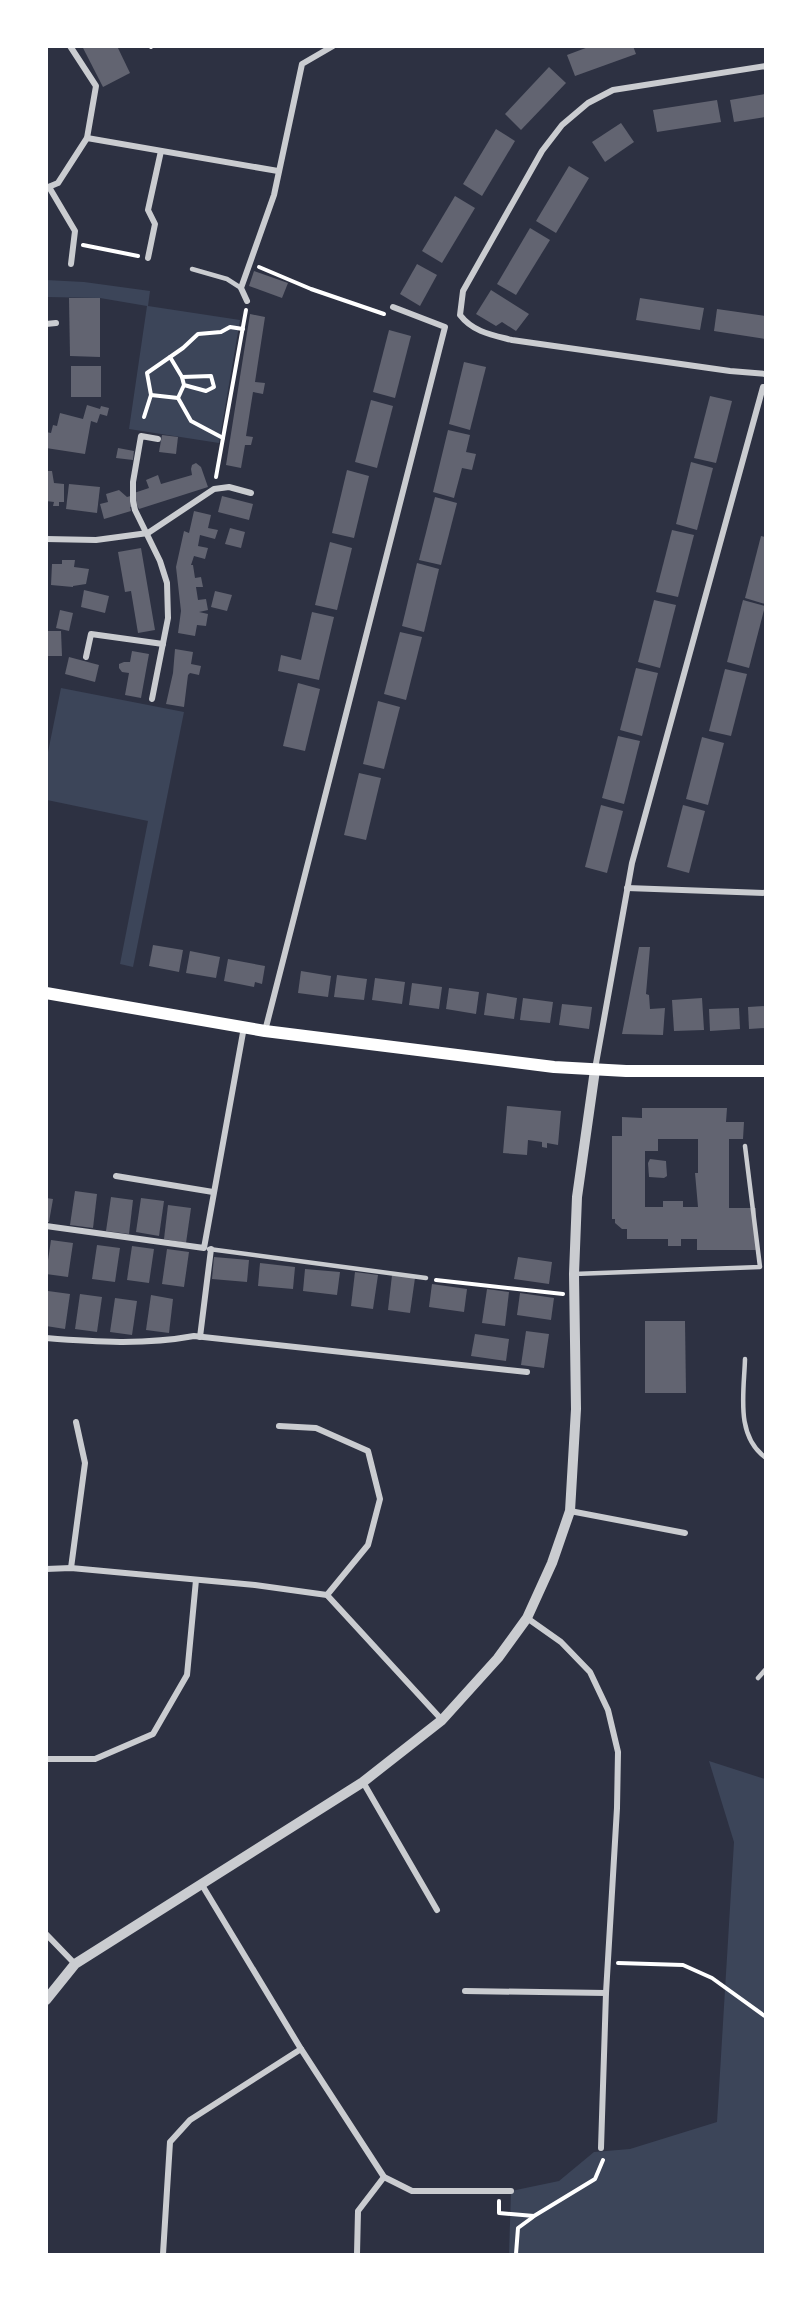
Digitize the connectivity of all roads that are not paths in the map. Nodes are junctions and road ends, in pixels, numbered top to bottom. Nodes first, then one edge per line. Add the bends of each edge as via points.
1 (70, 46) edge
2 (333, 46) edge
3 (765, 66) edge
4 (87, 138) junction
5 (161, 151) junction
6 (278, 171) junction
7 (48, 188) edge
8 (148, 258) road end
9 (70, 264) dead end
10 (192, 269) dead end
11 (241, 288) junction
12 (247, 301) road end
13 (393, 307) dead end
14 (56, 323) dead end
15 (46, 324) edge
16 (765, 374) edge
17 (762, 387) dead end
18 (158, 439) dead end
19 (251, 493) dead end
20 (148, 533) junction
21 (46, 539) edge
22 (163, 644) junction
23 (86, 657) dead end
24 (152, 699) dead end
25 (627, 888) junction
26 (765, 893) edge
27 (46, 993) edge
28 (244, 1027) junction
29 (265, 1031) junction
30 (595, 1070) junction
31 (765, 1071) edge
32 (745, 1146) dead end
33 (116, 1176) dead end
34 (213, 1192) junction
35 (46, 1226) edge
36 (208, 1249) junction
37 (574, 1274) junction
38 (426, 1278) road end
39 (200, 1337) junction
40 (46, 1338) edge
41 (745, 1359) dead end
42 (527, 1372) dead end
43 (76, 1422) dead end
44 (279, 1426) dead end
45 (765, 1458) edge
46 (570, 1511) junction
47 (685, 1533) dead end
48 (71, 1568) junction
49 (46, 1569) edge
50 (196, 1580) junction
51 (327, 1595) junction
52 (527, 1618) junction
53 (765, 1670) edge
54 (758, 1678) dead end
55 (442, 1720) junction
56 (46, 1759) edge
57 (363, 1782) junction
58 (202, 1885) junction
59 (437, 1910) dead end
60 (46, 1934) edge
61 (75, 1964) junction
62 (465, 1991) dead end
63 (606, 1994) junction
64 (46, 2000) edge
65 (301, 2049) junction
66 (601, 2148) road end
67 (384, 2177) junction
68 (511, 2191) dead end
69 (163, 2254) edge
70 (357, 2254) edge

1 - 4 street via 96,86
2 - 6 street via 302,63
3 - 16 street via 613,90 588,103 562,124 542,151 463,291 460,315 467,325 481,332 512,340
4 - 5 street
4 - 7 street via 58,183
5 - 6 street
5 - 8 street via 148,210 155,224
6 - 11 street via 274,195
7 - 9 street via 75,231
10 - 11 lane via 227,279
11 - 12 street
13 - 29 street via 445,327
14 - 15 street
17 - 25 street
18 - 20 street via 141,436 132,482 135,510
19 - 20 street via 229,487 214,489
20 - 21 street via 96,540
20 - 22 street via 167,583 168,618
22 - 23 street via 91,634
22 - 24 street
25 - 26 street
25 - 30 street
27 - 28 main road
28 - 29 main road
28 - 34 street
29 - 30 main road
30 - 31 main road
30 - 37 street via 577,1197
32 - 37 lane via 760,1267
33 - 34 street
34 - 36 street
35 - 36 street
36 - 38 lane
36 - 39 street
37 - 46 street via 576,1409
39 - 40 street via 106,1343
39 - 42 street
41 - 45 lane via 745,1431 755,1450
43 - 48 street via 86,1463
44 - 51 street via 316,1428 368,1451 380,1499 368,1545
46 - 47 street
46 - 52 street
48 - 49 street
48 - 50 street
50 - 51 street
50 - 56 street via 187,1675 153,1734 95,1759
51 - 55 street
52 - 55 street via 498,1658
52 - 63 street via 561,1642 590,1672 608,1710 618,1752
53 - 54 lane
55 - 57 street
57 - 58 street
57 - 59 street
58 - 61 street
58 - 65 street
60 - 61 street
61 - 64 street
62 - 63 street
63 - 66 street
65 - 67 street
65 - 69 street via 190,2120 170,2142
67 - 68 street via 412,2191
67 - 70 street via 358,2211

